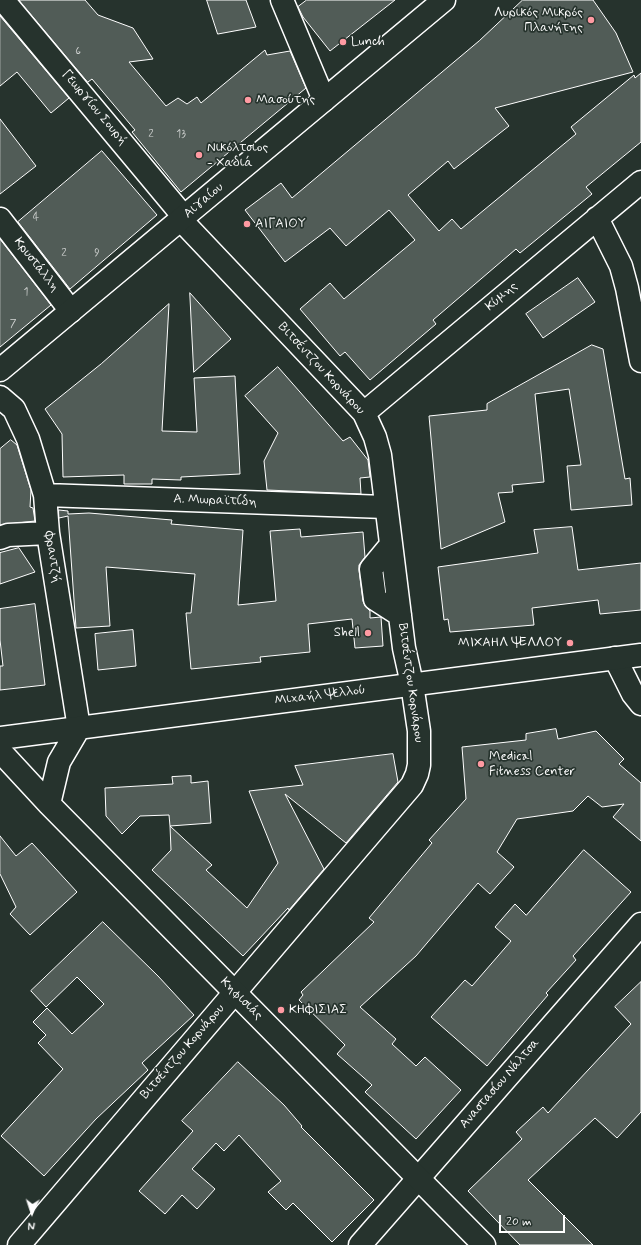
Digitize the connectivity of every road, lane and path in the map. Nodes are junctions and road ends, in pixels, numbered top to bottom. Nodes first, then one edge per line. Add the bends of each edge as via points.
1 (3, 0) edge
2 (282, 0) edge
3 (444, 0) edge
4 (324, 100) junction
5 (641, 182) edge
6 (182, 218) junction
7 (597, 218) junction
8 (0, 219) edge
9 (71, 311) junction
10 (641, 361) edge
11 (0, 370) edge
12 (0, 398) edge
13 (364, 413) junction
14 (45, 495) junction
15 (385, 507) junction
16 (48, 533) junction
17 (0, 538) edge
18 (641, 655) edge
19 (615, 658) junction
20 (412, 684) junction
21 (641, 704) edge
22 (79, 728) junction
23 (0, 738) edge
24 (0, 751) edge
25 (49, 804) junction
26 (641, 924) edge
27 (235, 992) junction
28 (417, 1177) junction
29 (19, 1245) edge
30 (360, 1245) edge
31 (484, 1245) edge

1 - 6 street, Γεωργίου Σουρή
2 - 4 street
3 - 4 street, Αιγαίου
4 - 6 street, Αιγαίου
5 - 7 street, Κύμης
6 - 9 street, Αιγαίου
6 - 13 street, Βιτσέντζου Κορνάρου
7 - 10 street via 621,266
7 - 13 street, Κύμης
8 - 9 street, Κρυστάλλη
9 - 11 street, Αιγαίου
12 - 14 street, Φραντζή via 14,409 28,439
13 - 15 street, Βιτσέντζου Κορνάρου via 380,455
14 - 15 street, Α. Μωραϊτίδη
14 - 16 street, Φραντζή
15 - 20 street, Βιτσέντζου Κορνάρου
16 - 17 street via 8,535
16 - 22 street, Φραντζή
18 - 19 street, Μιχαήλ Ψελλού
19 - 20 street, Μιχαήλ Ψελλού
19 - 21 street via 633,694
20 - 22 street, Μιχαήλ Ψελλού
20 - 27 street, Βιτσέντζου Κορνάρου via 419,731 417,774 412,785
22 - 23 street, Μιχαήλ Ψελλού
22 - 25 street via 59,762
24 - 25 street, Κηφισιάς
25 - 27 street, Κηφισιάς
26 - 28 street, Αναστασίου Νάλτσα
27 - 28 street, Κηφισιάς
27 - 29 street, Βιτσέντζου Κορνάρου
28 - 30 street, Αναστασίου Νάλτσα
28 - 31 street, Κηφισιάς

